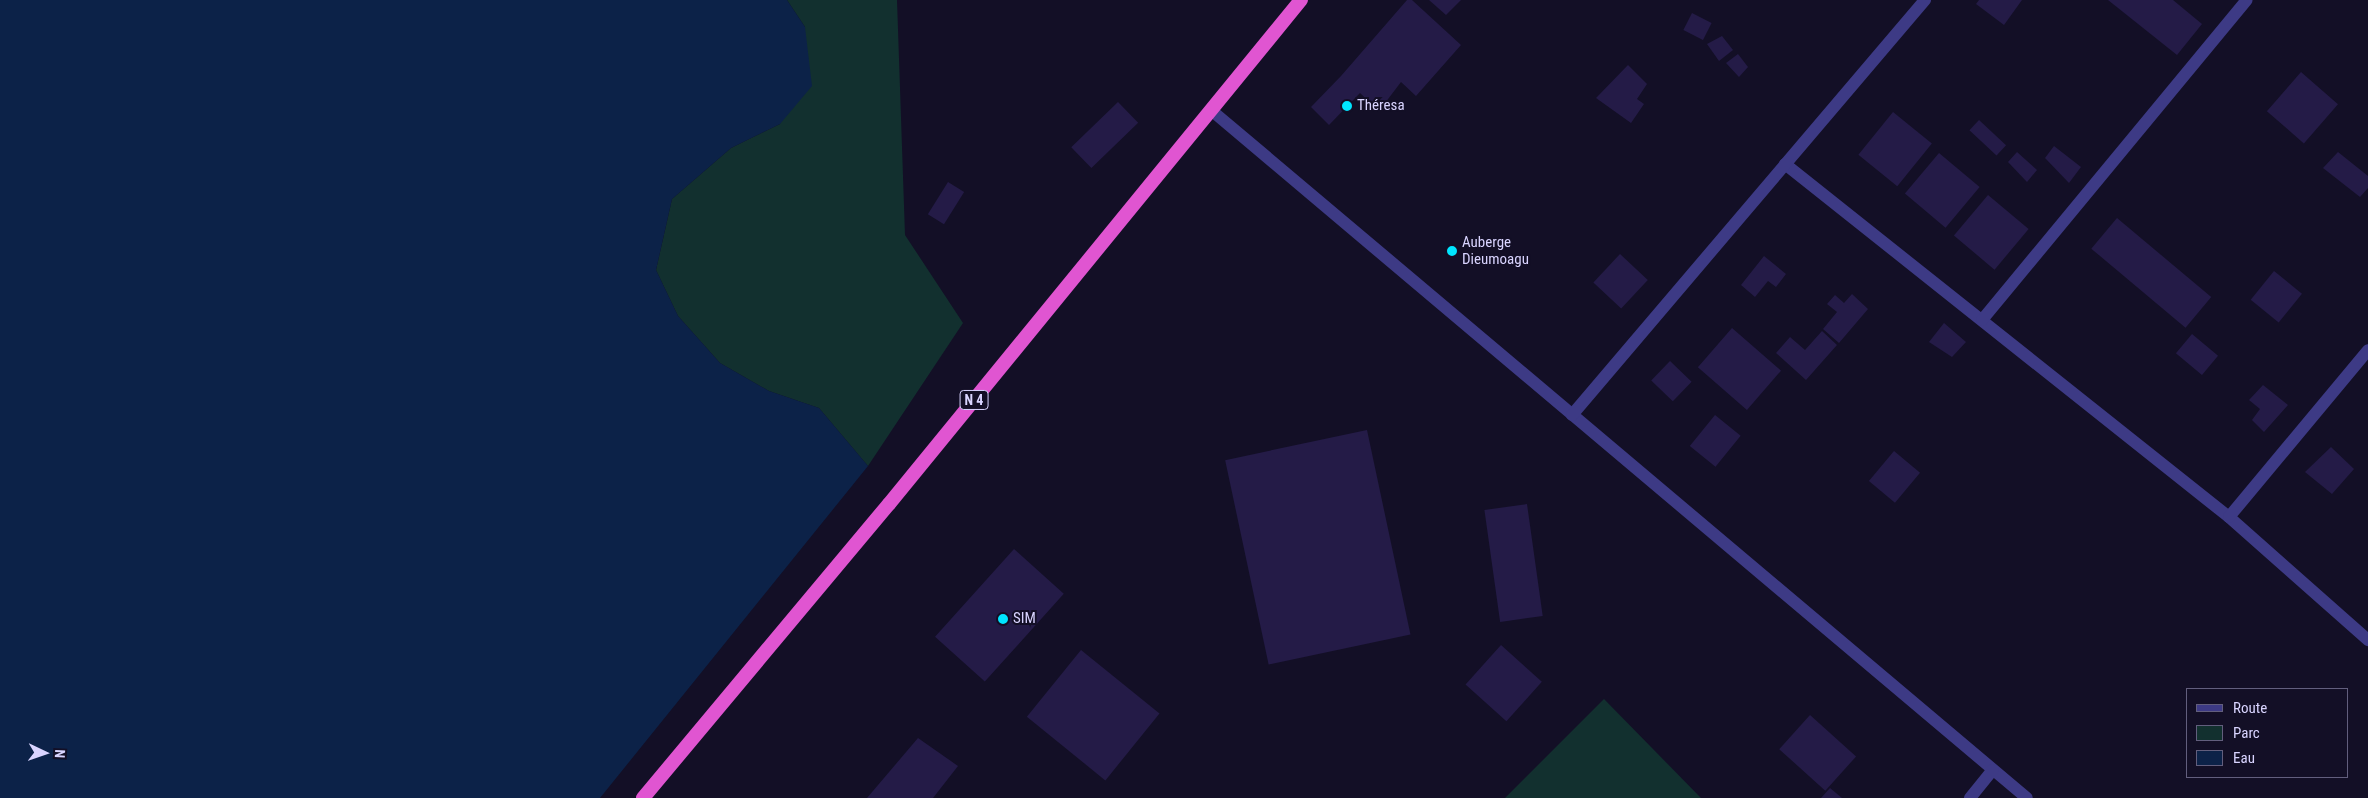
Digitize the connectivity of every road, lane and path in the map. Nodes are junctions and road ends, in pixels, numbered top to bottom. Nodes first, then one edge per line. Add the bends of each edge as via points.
1 (1301, 0) edge
2 (1925, 0) edge
3 (2247, 0) edge
4 (1210, 110) junction
5 (1785, 164) junction
6 (1982, 320) junction
7 (2368, 350) edge
8 (1572, 415) junction
9 (2229, 517) junction
10 (2368, 640) edge
11 (1993, 770) junction
12 (643, 798) edge
13 (1970, 798) edge
14 (2027, 798) edge

1 - 4 highway, N 4
2 - 5 street
3 - 6 street
4 - 8 street
4 - 12 highway, N 4 via 889,504
5 - 6 street
5 - 8 street
6 - 9 street
7 - 9 street
8 - 11 street
9 - 10 street
11 - 13 street
11 - 14 street

